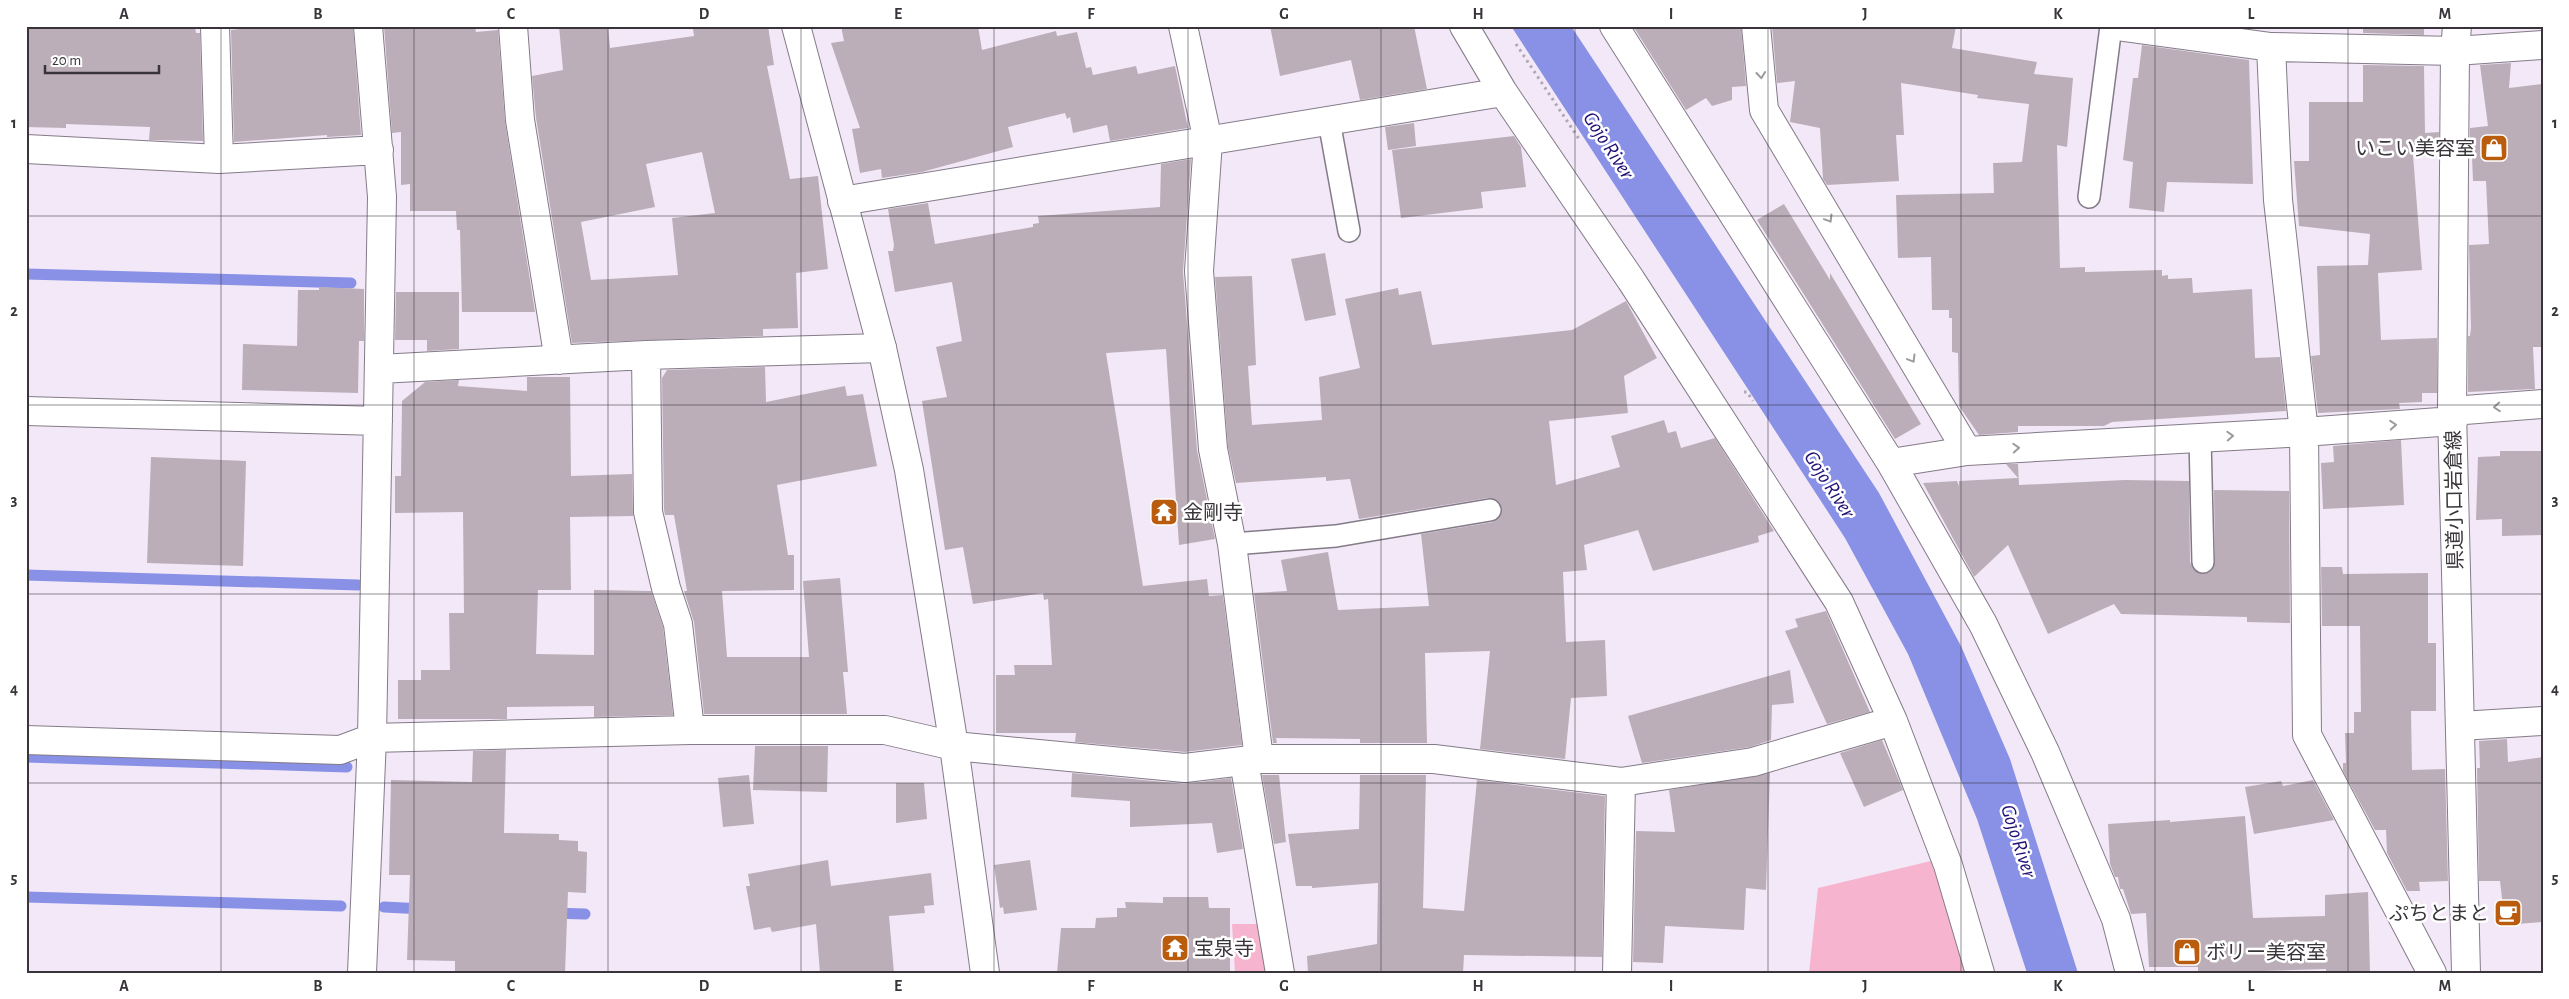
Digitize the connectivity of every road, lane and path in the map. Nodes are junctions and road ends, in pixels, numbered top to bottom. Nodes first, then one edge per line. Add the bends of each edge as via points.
1 (215, 26) edge
2 (368, 26) edge
3 (513, 26) edge
4 (796, 26) edge
5 (1183, 26) edge
6 (1464, 26) edge
7 (1614, 26) edge
8 (1756, 26) edge
9 (2111, 26) edge
10 (2116, 26) edge
11 (2456, 38) edge
12 (2543, 45) edge
13 (2271, 47) junction
14 (1504, 92) junction
15 (1329, 121) junction
16 (1208, 141) junction
17 (26, 149) edge
18 (379, 150) junction
19 (219, 159) junction
20 (2089, 197) dead end
21 (842, 200) junction
22 (1349, 232) dead end
23 (882, 348) junction
24 (646, 355) junction
25 (559, 360) junction
26 (379, 369) junction
27 (2543, 404) edge
28 (26, 410) edge
29 (2452, 416) junction
30 (378, 421) junction
31 (2304, 432) junction
32 (2200, 438) junction
33 (1967, 451) junction
34 (1892, 463) junction
35 (1490, 510) dead end
36 (1232, 544) junction
37 (2203, 562) dead end
38 (1893, 721) junction
39 (2543, 721) edge
40 (2460, 726) junction
41 (690, 730) junction
42 (372, 738) junction
43 (26, 740) edge
44 (954, 746) junction
45 (1251, 760) junction
46 (1621, 782) junction
47 (362, 973) edge
48 (985, 973) edge
49 (1280, 973) edge
50 (1617, 973) edge
51 (1980, 973) edge
52 (2130, 973) edge
53 (2432, 973) edge
54 (2466, 973) edge

1 - 19 street
2 - 18 street
3 - 25 street via 520,120
4 - 21 street
5 - 16 street
6 - 14 street
7 - 34 street
8 -> 33 street via 1764,110
9 - 20 lane
10 - 13 street
11 - 12 street
11 - 13 street
11 - 29 street, 県道小口岩倉線
13 - 31 street via 2278,200
14 - 15 street
14 - 38 street via 1631,280 1839,602
15 - 16 street
15 - 22 lane
16 - 21 street
16 - 36 street via 1199,272 1213,449
17 - 19 street
18 - 19 street
18 - 26 street via 382,197
21 - 23 street
23 - 24 street
23 - 44 street via 909,470
24 - 25 street
24 - 41 street via 648,512 678,624
25 - 26 street
26 - 30 street
27 -> 29 street
28 - 30 street
31 -> 29 street
29 - 40 street, 県道小口岩倉線
30 - 42 street
32 -> 31 street
31 - 53 street via 2307,735
33 -> 32 street
32 - 37 lane
33 - 34 street
34 - 52 street via 1983,624 2045,752 2116,920
35 - 36 lane via 1336,536
36 - 45 street
38 - 46 street via 1753,762
38 - 51 street via 1948,865
39 - 40 street
40 - 54 street, 県道小口岩倉線
41 - 42 street
41 - 44 street via 885,730
42 - 43 street via 340,750
42 - 47 street
44 - 45 street via 1185,768
44 - 48 street
45 - 46 street via 1434,759
45 - 49 street
46 - 50 street

